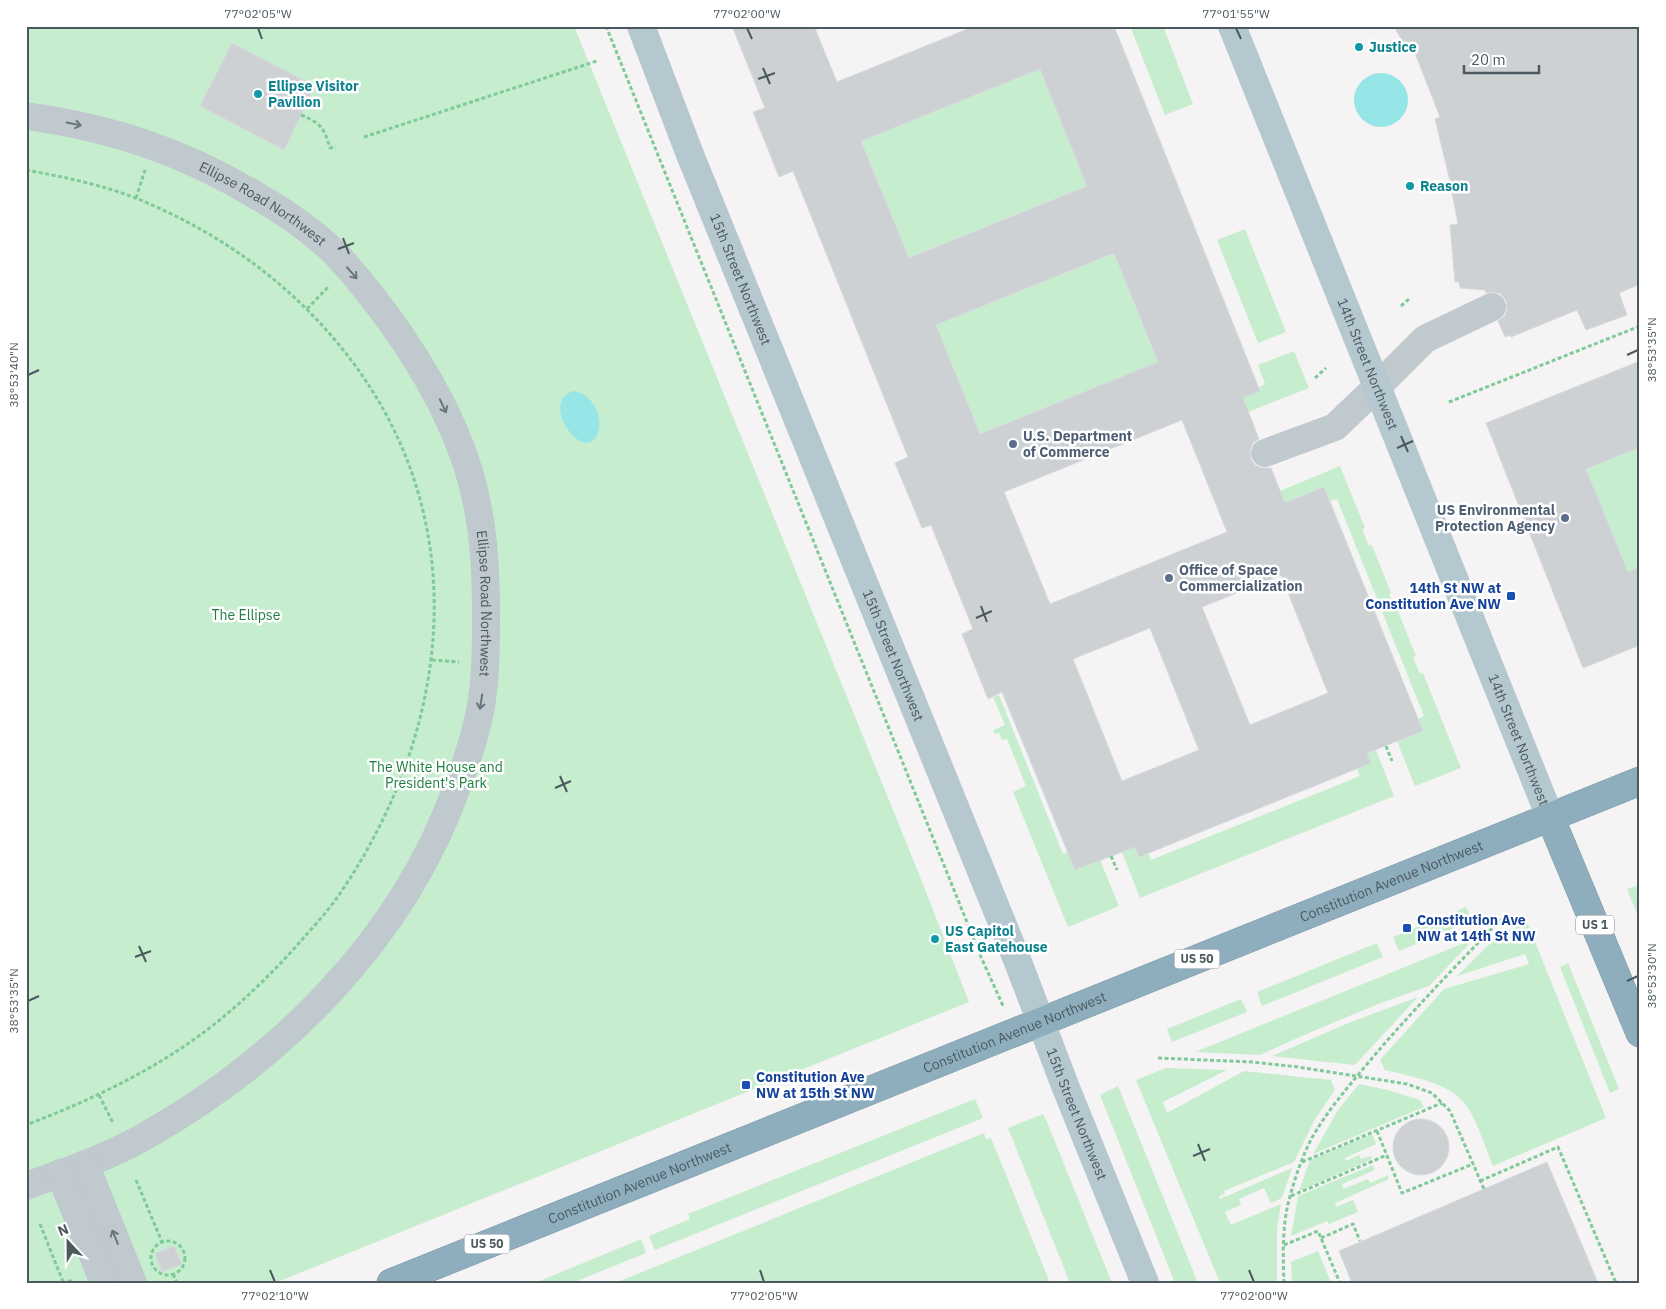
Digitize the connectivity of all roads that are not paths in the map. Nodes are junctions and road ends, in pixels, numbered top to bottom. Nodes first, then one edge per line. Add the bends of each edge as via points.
1 (641, 26) edge
2 (1232, 26) edge
3 (26, 116) edge
4 (1492, 307) dead end
5 (1377, 387) junction
6 (1265, 453) dead end
7 (1640, 781) edge
8 (1550, 817) junction
9 (1041, 1021) junction
10 (1640, 1033) edge
11 (86, 1164) junction
12 (60, 1173) junction
13 (26, 1186) edge
14 (104, 1283) edge
15 (133, 1283) edge
16 (391, 1283) edge
17 (1145, 1283) edge

1 - 9 main road, 15th Street Northwest
2 - 5 main road, 14th Street Northwest
3 -> 11 lane, Ellipse Road Northwest via 130,138 182,156 273,205 335,254 378,303 438,395 470,474 484,555 486,667 472,742 447,815 410,887 385,926 318,1005 228,1083 137,1141
4 - 5 lane via 1425,339
5 - 6 lane via 1334,427
5 - 8 main road, 14th Street Northwest
7 - 8 highway, Constitution Avenue Northwest
8 - 9 highway, Constitution Avenue Northwest / US 50
8 - 10 highway, 14th Street Northwest / US 1
9 - 16 highway, Constitution Avenue Northwest / US 50
9 - 17 main road, 15th Street Northwest
11 - 12 lane, Ellipse Road Northwest
15 -> 11 lane
12 - 13 lane, Ellipse Road Northwest
12 - 14 lane

